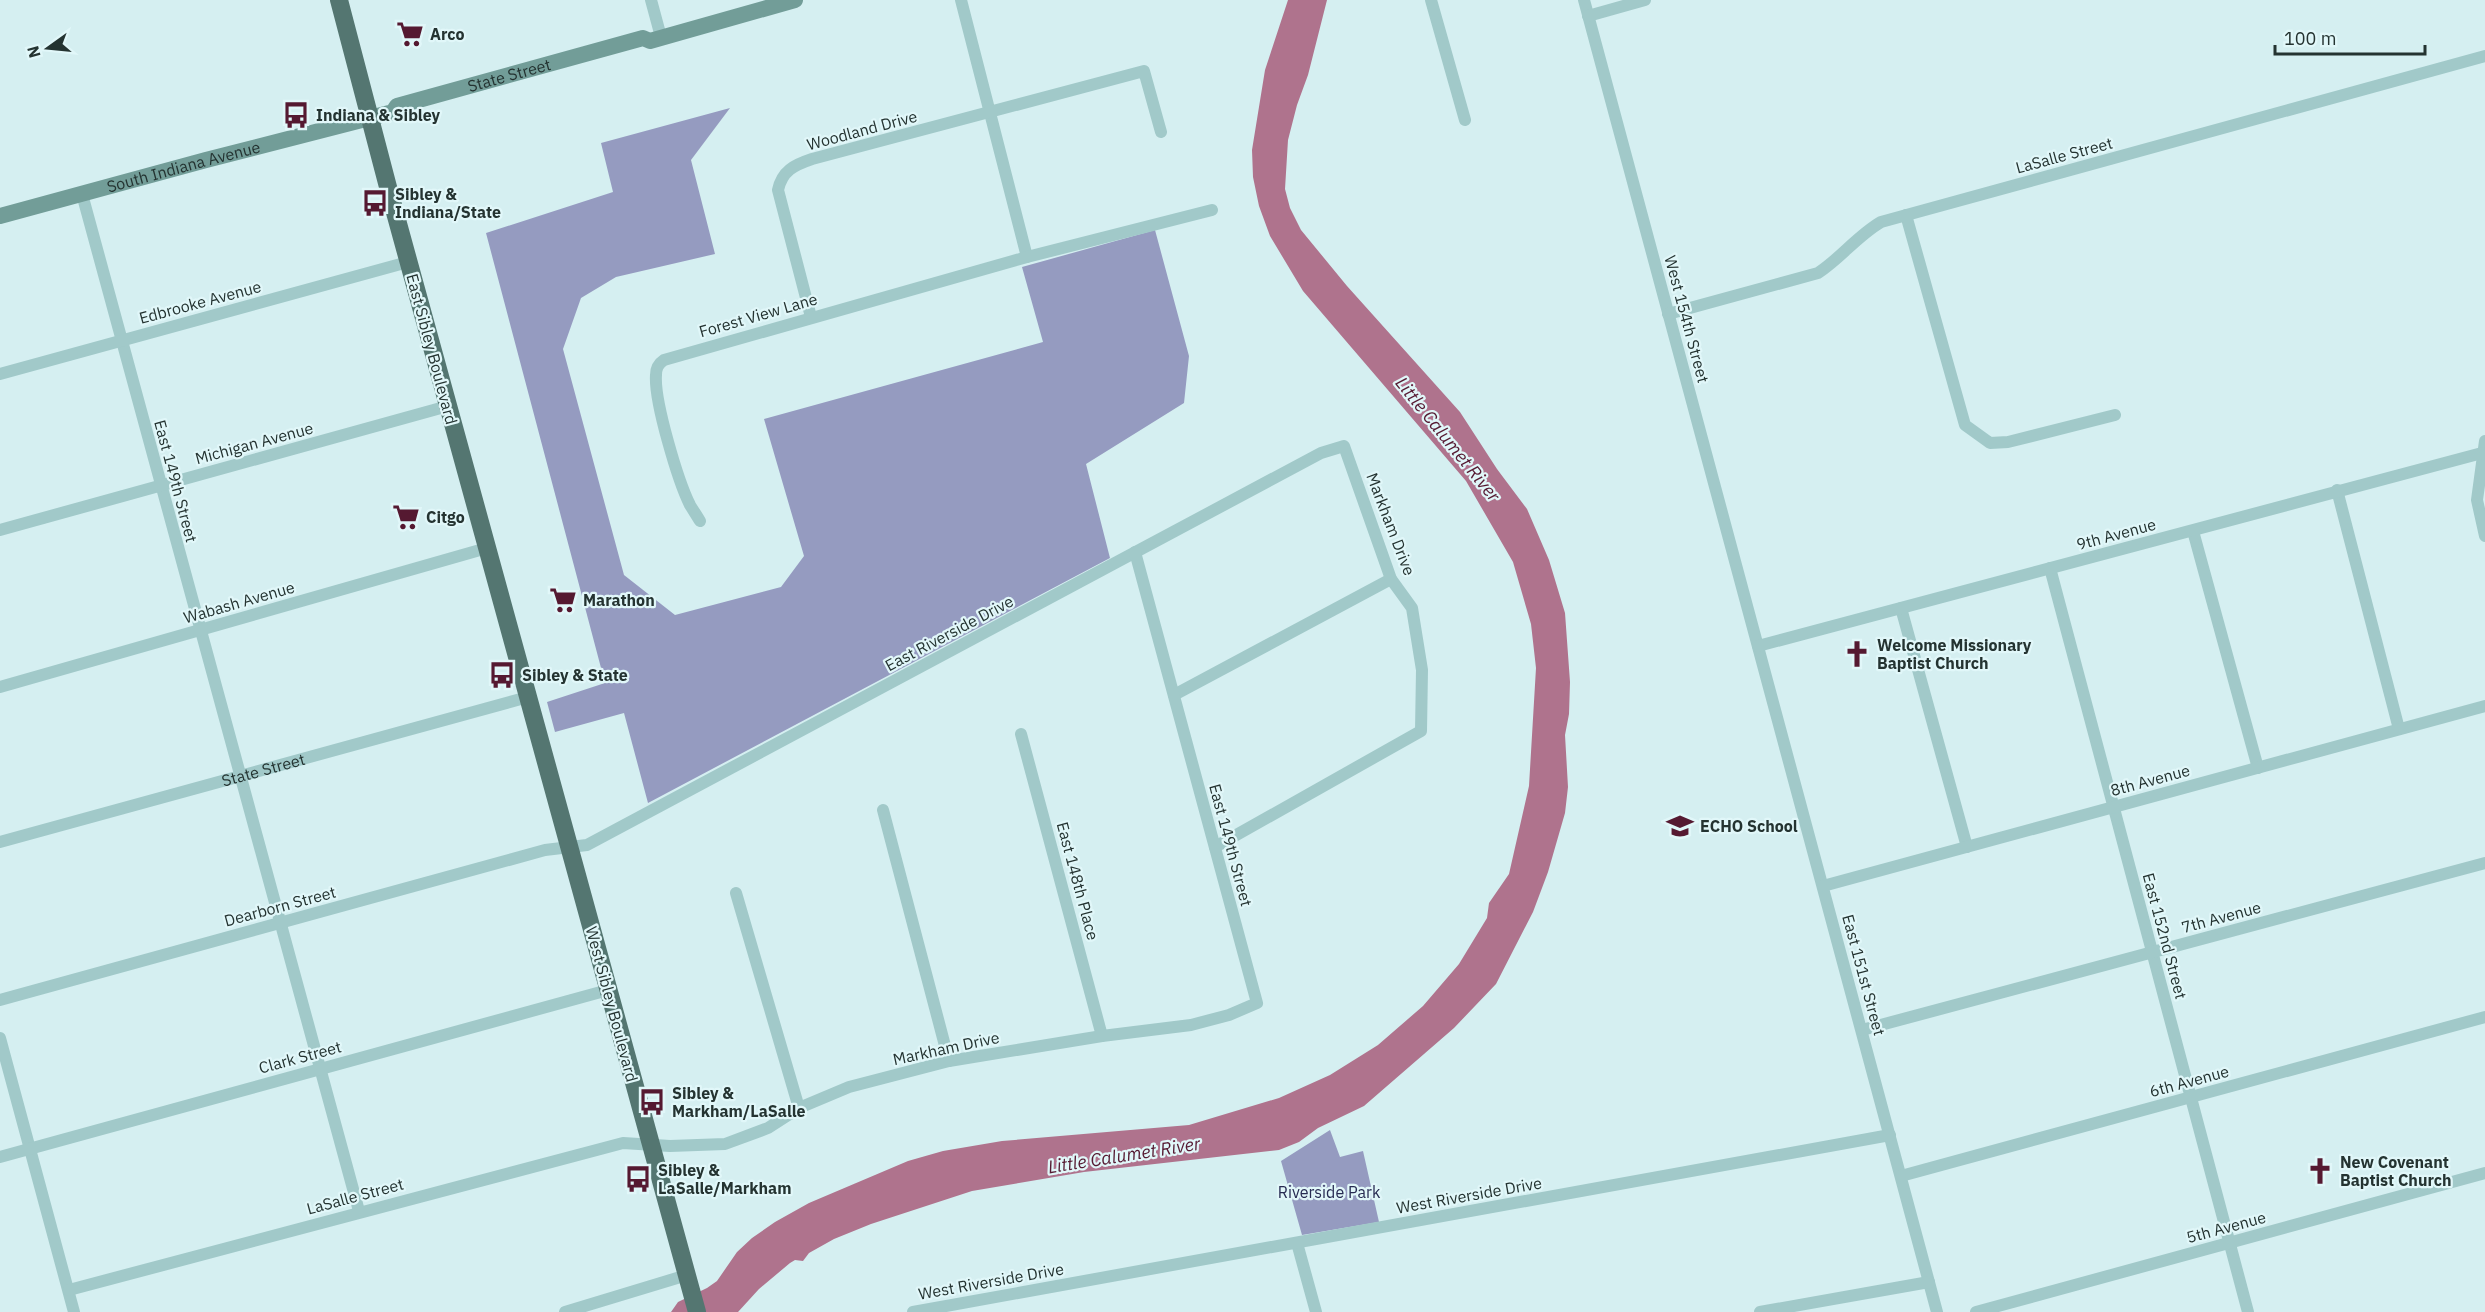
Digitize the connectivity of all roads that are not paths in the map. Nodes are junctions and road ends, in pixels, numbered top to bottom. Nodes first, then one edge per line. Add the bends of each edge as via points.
1 (339, 0) edge
2 (651, 0) edge
3 (795, 0) edge
4 (961, 0) edge
5 (1431, 0) edge
6 (1584, 0) edge
7 (1646, 0) edge
8 (1588, 16) junction
9 (655, 39) junction
10 (2485, 57) edge
11 (990, 113) junction
12 (370, 117) junction
13 (1465, 120) dead end
14 (1161, 132) dead end
15 (82, 194) junction
16 (1212, 210) dead end
17 (1906, 215) junction
18 (0, 216) edge
19 (1027, 257) junction
20 (408, 262) junction
21 (1668, 314) junction
22 (811, 317) junction
23 (121, 341) junction
24 (0, 374) edge
25 (448, 406) junction
26 (2115, 415) dead end
27 (1344, 446) joint
28 (2484, 447) edge
29 (161, 486) junction
30 (2337, 490) junction
31 (700, 521) dead end
32 (0, 530) edge
33 (2193, 531) junction
34 (2485, 536) edge
35 (487, 548) junction
36 (1135, 552) junction
37 (2050, 568) junction
38 (1391, 579) junction
39 (1901, 608) junction
40 (200, 630) junction
41 (1758, 646) junction
42 (0, 687) edge
43 (1174, 695) junction
44 (528, 697) junction
45 (2485, 706) edge
46 (2400, 729) junction
47 (1021, 734) dead end
48 (2258, 768) junction
49 (239, 776) junction
50 (2113, 807) junction
51 (883, 810) dead end
52 (0, 842) edge
53 (569, 847) junction
54 (1215, 847) junction
55 (1967, 847) junction
56 (2485, 863) edge
57 (1823, 886) junction
58 (736, 894) dead end
59 (280, 923) junction
60 (2152, 952) junction
61 (608, 990) junction
62 (0, 1000) edge
63 (1257, 1003) joint
64 (2485, 1017) edge
65 (1862, 1030) junction
66 (1102, 1036) junction
67 (0, 1038) edge
68 (949, 1061) junction
69 (320, 1069) junction
70 (2191, 1098) junction
71 (799, 1108) junction
72 (1890, 1135) junction
73 (650, 1144) junction
74 (30, 1149) junction
75 (0, 1157) edge
76 (2485, 1173) edge
77 (1901, 1176) junction
78 (359, 1211) junction
79 (1297, 1243) junction
80 (2229, 1243) junction
81 (688, 1279) junction
82 (1929, 1282) junction
83 (69, 1290) junction
84 (75, 1312) edge
85 (565, 1312) edge
86 (697, 1312) edge
87 (913, 1312) edge
88 (1316, 1312) edge
89 (1760, 1312) edge
90 (1937, 1312) edge
91 (1976, 1312) edge
92 (2248, 1312) edge

1 - 12 main road, East Sibley Boulevard
2 - 9 street
3 - 9 main road, State Street
4 - 11 street
5 - 13 street
6 - 8 street, West 154th Street
7 - 8 street
8 - 21 street, West 154th Street
9 - 12 main road, State Street via 643,38 505,75 397,106 396,114
10 - 17 street, LaSalle Street
11 - 14 street via 1144,71
11 - 19 street
11 - 22 street, Woodland Drive via 812,159 784,174 778,190
12 - 15 main road, South Indiana Avenue
12 - 20 main road, East Sibley Boulevard
15 - 18 main road, South Indiana Avenue
15 - 23 street, East 149th Street
16 - 19 street
17 - 21 street, LaSalle Street via 1881,222 1863,233 1818,273
17 - 26 street via 1965,425 1990,443 2008,442
19 - 22 street, Forest View Lane
20 - 23 street, Edbrooke Avenue
20 - 25 main road, East Sibley Boulevard
21 - 41 street, West 154th Street
22 - 31 street, Forest View Lane via 672,356 658,364 656,385 664,421 679,477
23 - 24 street, Edbrooke Avenue
23 - 29 street, East 149th Street
25 - 29 street, Michigan Avenue
25 - 35 main road, East Sibley Boulevard
27 - 36 street, East Riverside Drive via 1321,453
27 - 38 street, Markham Drive
28 - 30 street, 9th Avenue
28 - 34 street via 2477,500
29 - 32 street, Michigan Avenue
29 - 40 street, East 149th Street
30 - 33 street, 9th Avenue
30 - 46 street
33 - 37 street, 9th Avenue
33 - 48 street
35 - 40 street, Wabash Avenue
35 - 44 main road, East Sibley Boulevard
36 - 43 street, East 149th Street
36 - 53 street, East Riverside Drive via 587,845
37 - 39 street, 9th Avenue
37 - 50 street, East 152nd Street
38 - 43 street
38 - 54 street, Markham Drive via 1412,608 1422,670 1421,732
39 - 41 street, 9th Avenue
39 - 55 street
40 - 42 street, Wabash Avenue
40 - 49 street, East 149th Street
41 - 57 street, East 151st Street
43 - 54 street, East 149th Street
44 - 49 street, State Street
44 - 53 main road, West Sibley Boulevard
45 - 46 street, 8th Avenue
46 - 48 street, 8th Avenue
47 - 66 street, East 148th Place
48 - 50 street, 8th Avenue
49 - 52 street, State Street
49 - 59 street, East 149th Street
50 - 55 street, 8th Avenue
50 - 60 street, East 152nd Street
51 - 68 street
53 - 59 street, Dearborn Street via 545,850
53 - 61 main road, West Sibley Boulevard
54 - 63 street, East 149th Street
55 - 57 street, 8th Avenue
56 - 60 street, 7th Avenue
57 - 65 street, East 151st Street
58 - 71 street
59 - 62 street, Dearborn Street
59 - 69 street, East 149th Street
60 - 65 street, 7th Avenue
60 - 70 street, East 152nd Street
61 - 69 street, Clark Street
61 - 73 main road, West Sibley Boulevard
63 - 66 street, Markham Drive via 1229,1016 1191,1025
64 - 70 street, 6th Avenue
65 - 72 street, East 151st Street
66 - 68 street, Markham Drive
67 - 74 street
68 - 71 street, Markham Drive via 849,1087
69 - 74 street, Clark Street
69 - 78 street, East 149th Street
70 - 77 street, 6th Avenue
70 - 80 street, East 152nd Street
71 - 73 street, Markham Drive via 768,1128 724,1144
72 - 77 street, East 151st Street
72 - 79 street, West Riverside Drive
73 - 78 street, LaSalle Street via 623,1143
73 - 81 main road, West Sibley Boulevard
74 - 75 street, Clark Street
74 - 83 street
76 - 80 street, 5th Avenue
77 - 82 street, East 151st Street
78 - 83 street, LaSalle Street
79 - 87 street, West Riverside Drive
79 - 88 street
80 - 91 street, 5th Avenue
80 - 92 street, East 152nd Street
81 - 85 street
81 - 86 main road, West Sibley Boulevard
82 - 89 street
82 - 90 street, East 151st Street
83 - 84 street

